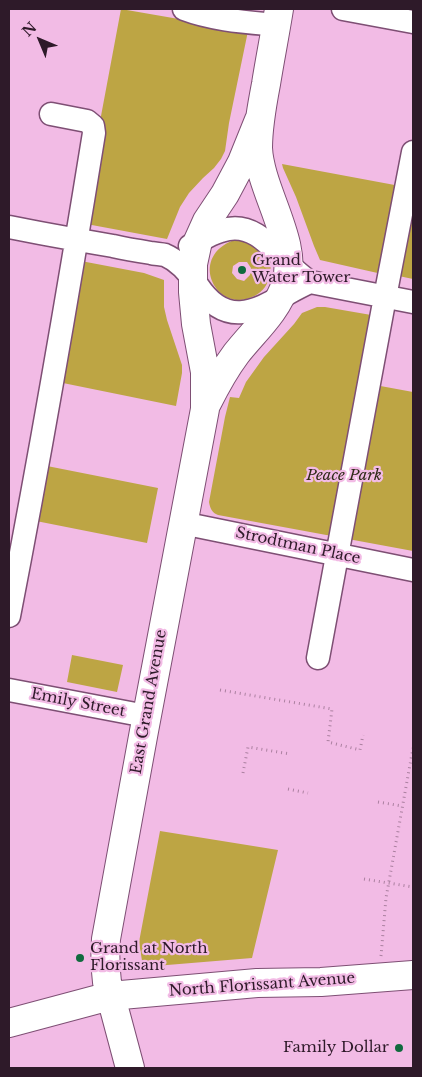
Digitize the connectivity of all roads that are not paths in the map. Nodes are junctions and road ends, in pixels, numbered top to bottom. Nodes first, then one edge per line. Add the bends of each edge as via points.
1 (184, 9) edge
2 (342, 9) edge
3 (278, 17) edge
4 (413, 22) edge
5 (51, 114) dead end
6 (259, 120) junction
7 (413, 158) edge
8 (9, 227) edge
9 (77, 240) junction
10 (198, 242) junction
11 (166, 256) junction
12 (289, 264) junction
13 (193, 279) junction
14 (310, 282) junction
15 (281, 297) junction
16 (385, 297) junction
17 (413, 302) edge
18 (204, 409) junction
19 (182, 523) junction
20 (338, 555) junction
21 (413, 570) edge
22 (9, 616) edge
23 (318, 658) dead end
24 (9, 690) edge
25 (146, 716) junction
26 (413, 975) edge
27 (110, 996) junction
28 (9, 1023) edge
29 (130, 1068) edge

1 - 3 street via 240,22
2 - 4 street
3 - 6 main road, East Grand Avenue
5 - 9 street via 87,121 93,126
6 - 10 main road, East Grand Avenue via 242,162
6 - 12 main road, East Grand Avenue via 261,168
7 - 16 street
8 - 9 street
9 - 11 street
9 - 22 street
10 - 11 street
10 - 12 street via 223,230 236,228 262,237
10 - 13 main road, East Grand Avenue
11 - 13 street via 182,266
12 - 14 street
12 - 15 main road, East Grand Avenue
13 - 15 street via 221,310 246,312 260,309
13 - 18 main road, East Grand Avenue via 196,324 205,372
14 - 15 street
14 - 16 street
15 - 18 main road, East Grand Avenue via 219,377
16 - 17 street
16 - 20 street
18 - 19 main road, East Grand Avenue
19 - 20 street, Strodtman Place
19 - 25 main road, East Grand Avenue
20 - 21 street, Strodtman Place
20 - 23 street
24 - 25 street, Emily Street
25 - 27 main road, East Grand Avenue via 106,939 105,968
26 - 27 main road, North Florissant Avenue via 257,983
27 - 28 main road, North Florissant Avenue
27 - 29 main road, East Grand Avenue

